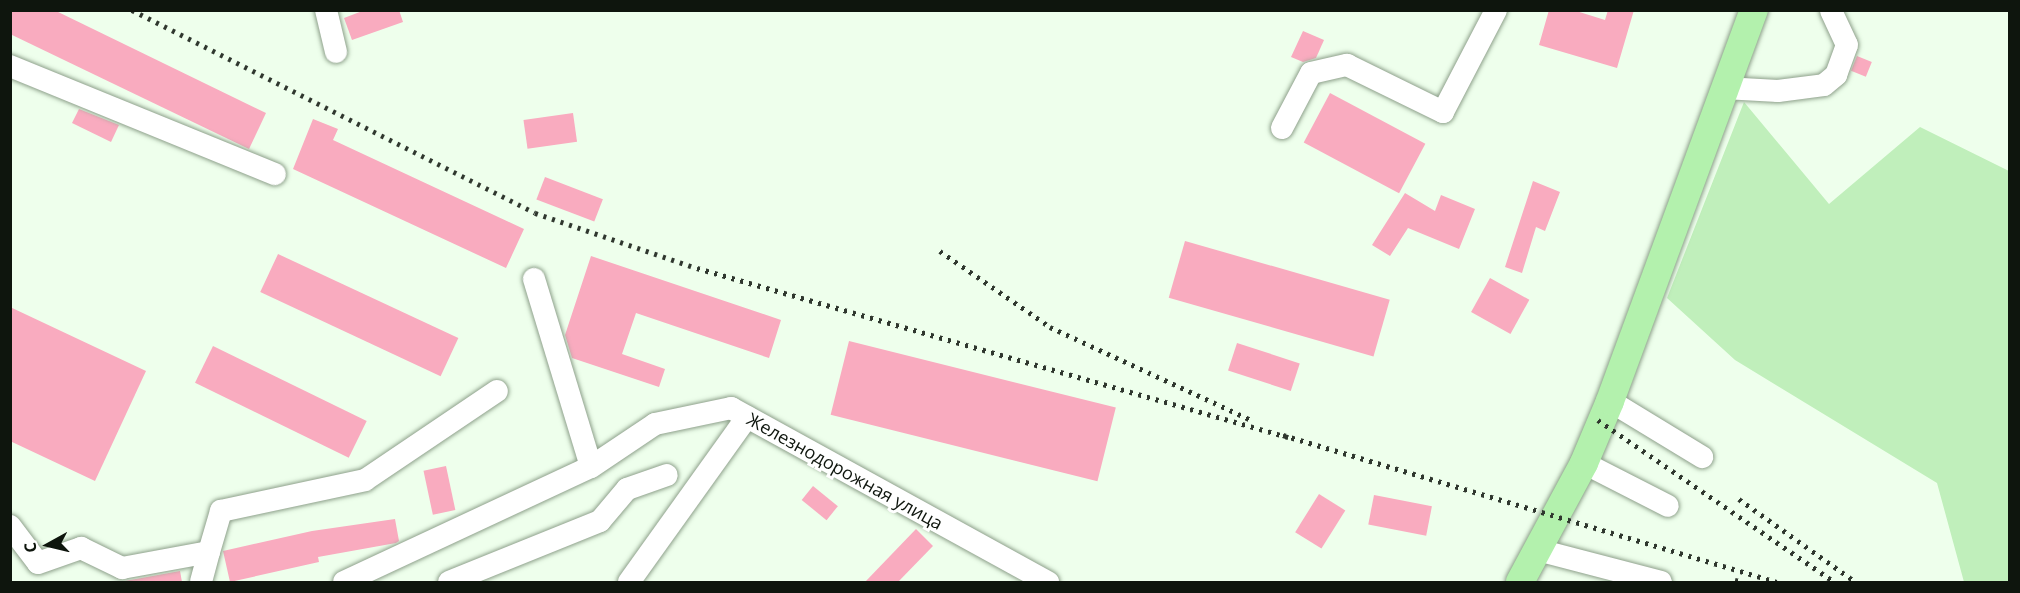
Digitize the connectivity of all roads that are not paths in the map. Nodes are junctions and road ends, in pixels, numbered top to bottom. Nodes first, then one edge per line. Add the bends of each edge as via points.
1 (326, 10) edge
2 (1497, 10) edge
3 (1754, 10) edge
4 (1831, 10) edge
5 (336, 52) dead end
6 (10, 66) edge
7 (1724, 88) junction
8 (1282, 128) dead end
9 (275, 174) dead end
10 (534, 279) dead end
11 (497, 391) dead end
12 (1610, 401) junction
13 (747, 417) junction
14 (1702, 457) dead end
15 (1584, 463) junction
16 (591, 467) junction
17 (667, 475) dead end
18 (1668, 506) dead end
19 (10, 526) edge
20 (1539, 550) junction
21 (209, 552) junction
22 (201, 582) edge
23 (344, 582) edge
24 (448, 582) edge
25 (629, 582) edge
26 (1048, 582) edge
27 (1520, 582) edge
28 (1661, 582) edge

1 - 5 street
2 - 8 street via 1443,112 1347,65 1311,74
3 - 7 main road
4 - 7 street via 1847,45 1836,75 1824,85 1778,91
6 - 9 street
7 - 12 main road
10 - 16 street
11 - 21 street via 365,480 220,511
12 - 14 street
12 - 15 main road
13 - 16 street, Железнодорожная улица via 731,408 655,424
13 - 25 street
13 - 26 street, Железнодорожная улица
15 - 18 street
15 - 20 main road
16 - 23 street, Железнодорожная улица
17 - 24 street via 627,489 600,521
19 - 21 street via 38,563 81,549 122,568
20 - 27 main road
20 - 28 street
21 - 22 street

